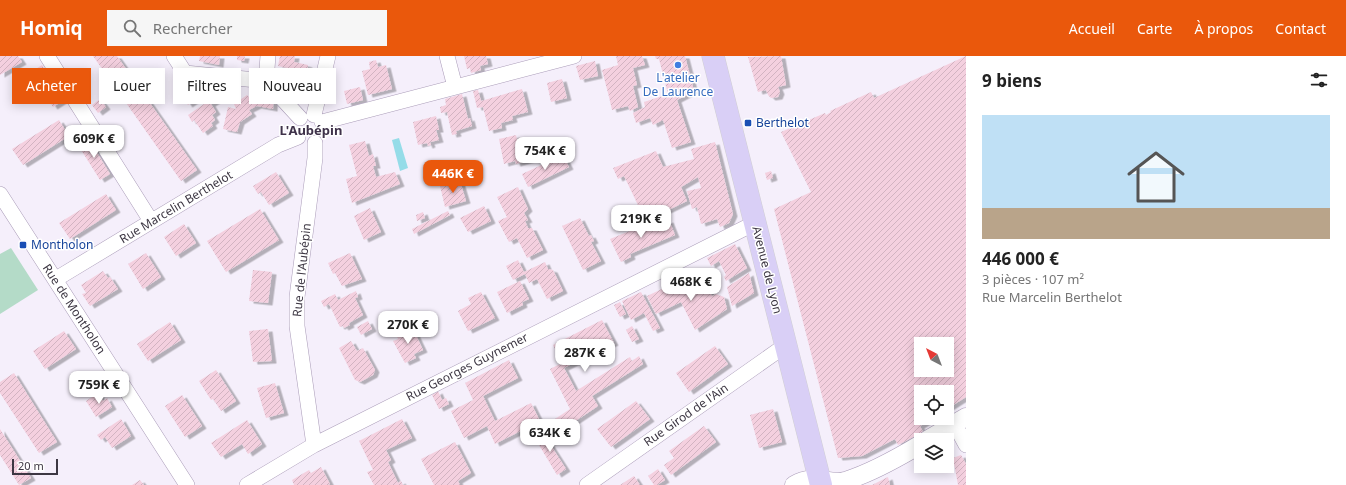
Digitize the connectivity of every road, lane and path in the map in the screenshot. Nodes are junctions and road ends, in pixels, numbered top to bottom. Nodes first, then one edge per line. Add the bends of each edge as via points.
1 (47, 56) edge
2 (174, 56) edge
3 (268, 56) edge
4 (328, 56) edge
5 (447, 56) edge
6 (574, 56) edge
7 (712, 56) edge
8 (267, 68) edge
9 (249, 79) edge
10 (455, 87) junction
11 (295, 104) edge
12 (312, 118) junction
13 (298, 137) junction
14 (315, 143) junction
15 (0, 194) edge
16 (151, 221) junction
17 (755, 223) junction
18 (56, 279) junction
19 (786, 345) junction
20 (960, 420) edge
21 (939, 433) edge
22 (314, 445) junction
23 (966, 445) edge
24 (914, 448) edge
25 (821, 482) edge
26 (187, 485) edge
27 (247, 485) edge
28 (587, 485) edge
29 (794, 485) edge

1 - 16 street
2 - 9 street via 184,73
3 - 8 street
4 - 12 street
5 - 10 street
6 - 10 street
7 - 17 main road, Avenue de Lyon
10 - 12 street
11 - 12 street
12 - 13 street via 295,127
12 - 14 street via 324,132
13 - 14 street via 306,144
13 - 16 street, Rue Marcelin Berthelot via 278,145
14 - 22 street, Rue de l'Aubépin via 297,297 297,326
15 - 18 street, Rue de Montholon
16 - 18 street, Rue Marcelin Berthelot
17 - 19 main road, Avenue de Lyon
17 - 22 street, Rue Georges Guynemer
18 - 26 street, Rue de Montholon
19 - 25 main road, Avenue de Lyon
19 - 28 street, Rue Girod de l'Ain
20 - 21 street
20 - 23 street
22 - 27 street, Rue Georges Guynemer
24 - 25 street via 845,482
25 - 29 street via 801,481

